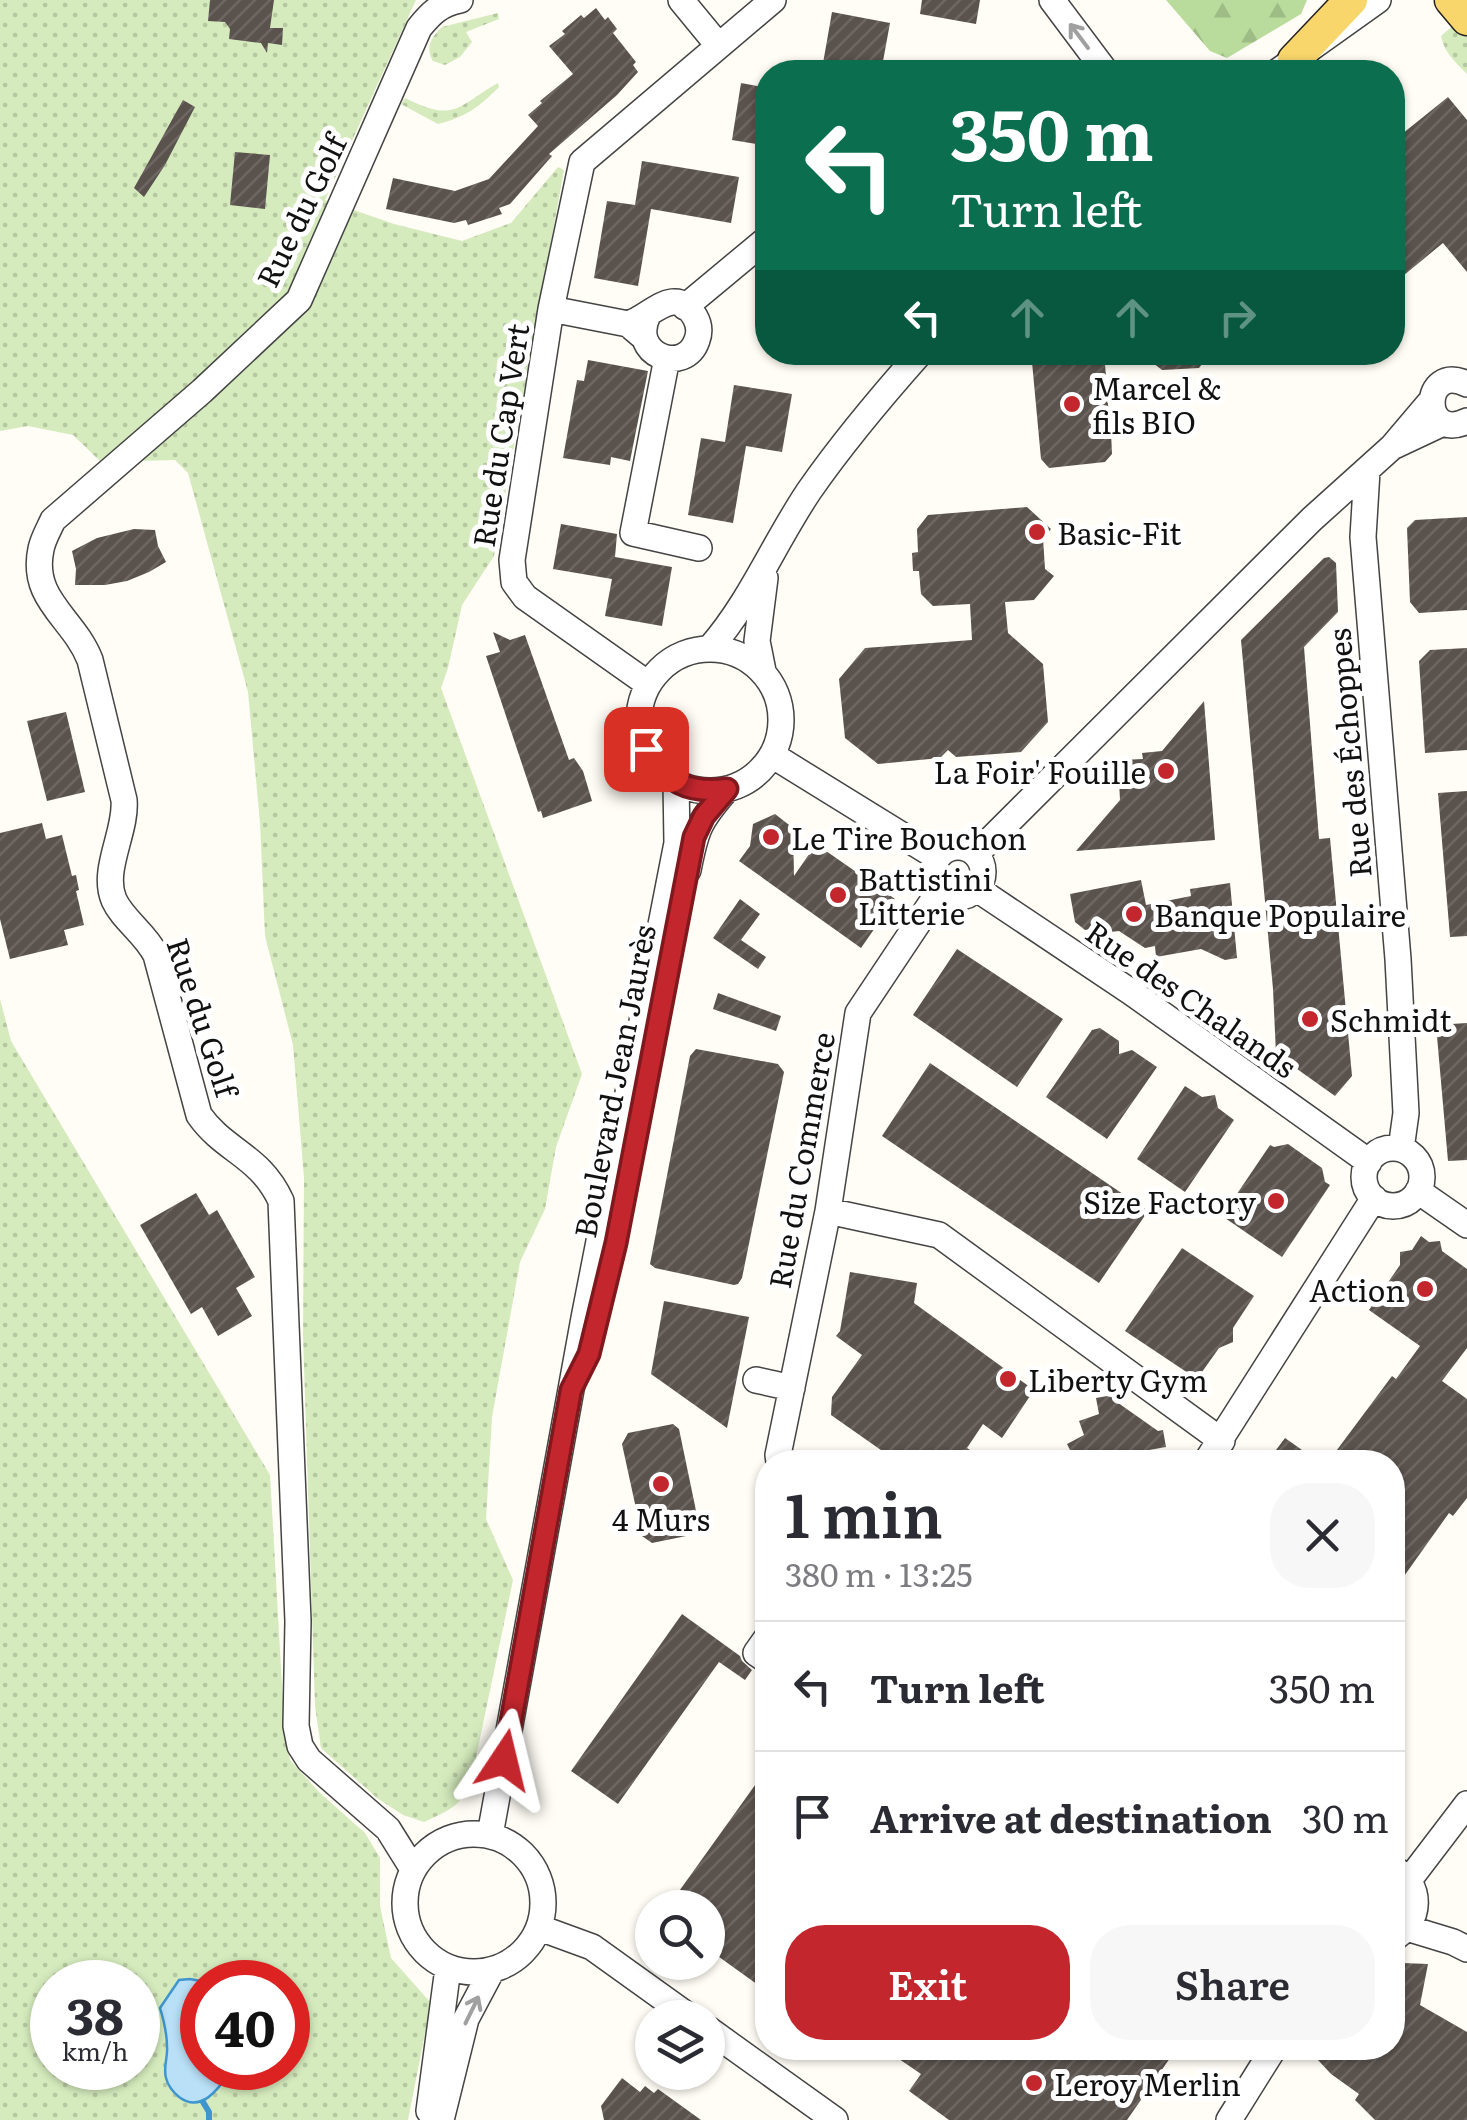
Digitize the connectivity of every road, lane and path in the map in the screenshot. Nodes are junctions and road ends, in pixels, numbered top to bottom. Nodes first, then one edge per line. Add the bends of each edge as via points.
1 (681, 0) edge
2 (773, 0) edge
3 (1052, 0) edge
4 (1352, 0) edge
5 (1378, 0) edge
6 (1451, 0) edge
7 (450, 1) edge
8 (1467, 20) edge
9 (718, 45) junction
10 (1097, 60) edge
11 (1292, 60) edge
12 (1294, 60) edge
13 (755, 249) edge
14 (685, 306) junction
15 (551, 309) junction
16 (640, 326) junction
17 (667, 358) junction
18 (909, 365) edge
19 (1467, 384) edge
20 (1453, 420) edge
21 (1367, 470) junction
22 (699, 548) dead end
23 (767, 564) junction
24 (710, 648) junction
25 (763, 672) junction
26 (648, 684) junction
27 (772, 754) junction
28 (676, 782) junction
29 (727, 789) junction
30 (976, 854) junction
31 (937, 857) junction
32 (977, 889) junction
33 (940, 890) junction
34 (1401, 1149) junction
35 (1369, 1162) junction
36 (1418, 1191) junction
37 (1374, 1198) junction
38 (828, 1212) junction
39 (1467, 1225) edge
40 (756, 1380) dead end
41 (792, 1388) junction
42 (571, 1390) junction
43 (1222, 1441) junction
44 (779, 1450) edge
45 (1215, 1450) edge
46 (1467, 1804) edge
47 (490, 1834) junction
48 (413, 1869) junction
49 (1405, 1870) edge
50 (1405, 1879) edge
51 (540, 1928) junction
52 (1405, 1928) edge
53 (1405, 1935) edge
54 (1467, 1948) edge
55 (448, 1968) junction
56 (492, 1970) junction
57 (666, 2000) edge
58 (725, 2041) edge
59 (1266, 2060) edge
60 (428, 2120) edge
61 (441, 2120) edge
62 (835, 2120) edge
63 (1229, 2120) edge

1 - 9 street
2 - 9 street, Rue du Cap Vert
10 -> 3 street
4 - 11 main road
5 - 12 street
6 - 8 main road
7 - 48 street, Rue du Golf via 419,28 299,300 53,520 41,548 39,578 50,603 84,642 120,782 125,814 114,853 114,901 156,956 199,1115 260,1168 280,1201 300,1746 388,1829
9 - 15 street, Rue du Cap Vert via 582,162
13 - 14 street
14 - 16 street via 660,304
14 - 17 street via 697,321 697,340 685,354
15 - 16 street, Rue du Cap Vert
15 - 26 street, Rue du Cap Vert via 514,582 525,597
16 - 17 street via 653,352
17 - 22 street via 633,533
18 - 23 street via 808,492
19 - 20 street via 1445,382 1436,390
20 - 21 street via 1392,447
21 - 30 street
21 - 34 street, Rue des Échoppes via 1363,536 1398,959 1406,1113
23 - 24 street
23 - 25 street via 757,641
24 - 25 street via 748,659
24 - 26 street via 674,658
25 - 27 street via 781,711
26 - 28 street via 639,728 658,768
27 - 29 street via 761,770
27 - 31 street
28 - 29 street
28 - 42 street, Boulevard Jean Jaurès via 677,843
29 - 42 street, Boulevard Jean Jaurès via 694,837 616,1243 589,1354
30 - 31 street via 956,846
30 - 32 street via 983,868
31 - 33 street via 932,870
32 - 33 street via 954,898
32 - 35 street, Rue des Chalands
33 - 38 street, Rue du Commerce via 858,1013
34 - 35 street via 1383,1150
34 - 36 street via 1420,1166
35 - 37 street via 1365,1181
36 - 37 street via 1398,1205
36 - 39 street
37 - 43 street
38 - 41 street, Rue du Commerce
38 - 43 street via 939,1235
40 - 41 street
41 - 44 street, Rue du Commerce
42 - 47 street, Boulevard Jean Jaurès
43 - 45 street
46 - 49 street
47 - 48 street via 446,1839
47 - 51 street via 512,1844 541,1881
48 - 55 street via 405,1891 409,1926 428,1955
50 - 52 street via 1416,1904
51 - 56 street via 512,1962
51 - 57 street via 592,1947
53 - 54 street
55 - 56 street
55 - 60 street
61 -> 56 street via 466,2019
58 - 62 street
59 - 63 street

